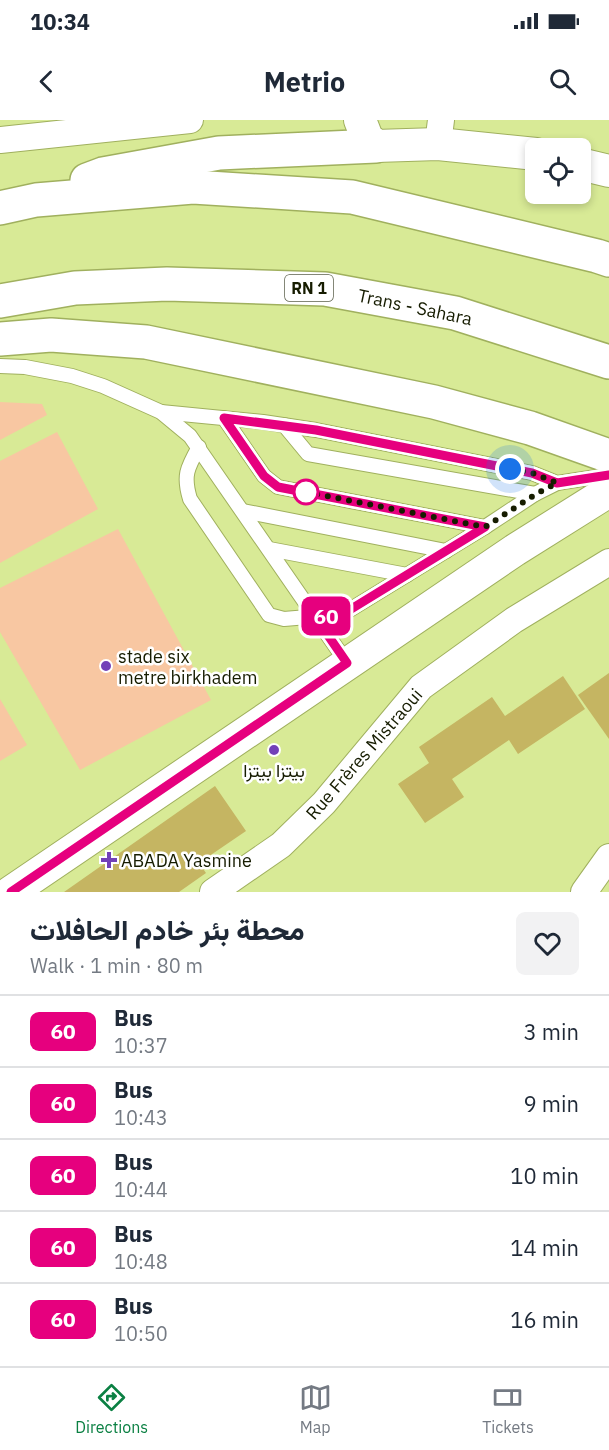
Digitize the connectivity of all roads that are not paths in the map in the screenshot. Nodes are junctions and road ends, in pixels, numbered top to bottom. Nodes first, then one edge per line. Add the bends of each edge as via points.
1 (190, 120) edge
2 (106, 124) edge
3 (440, 132) edge
4 (368, 133) edge
5 (0, 140) edge
6 (525, 151) edge
7 (591, 167) edge
8 (609, 171) edge
9 (36, 200) junction
10 (0, 208) edge
11 (609, 260) edge
12 (0, 301) edge
13 (0, 339) edge
14 (609, 362) edge
15 (0, 366) edge
16 (161, 412) junction
17 (224, 418) junction
18 (284, 425) junction
19 (199, 447) junction
20 (609, 456) edge
21 (609, 475) edge
22 (557, 483) junction
23 (609, 491) edge
24 (536, 494) junction
25 (243, 512) junction
26 (485, 527) junction
27 (268, 549) junction
28 (446, 551) junction
29 (609, 562) edge
30 (407, 575) junction
31 (316, 618) junction
32 (347, 663) junction
33 (609, 857) edge
34 (10, 892) edge
35 (213, 892) edge
36 (584, 892) edge

1 - 2 street
2 - 5 street
3 - 4 street
3 - 6 street
4 - 9 highway via 219,153 103,174
7 - 8 street
9 - 10 highway
9 - 11 highway via 193,187 352,197
12 - 14 highway, Trans - Sahara / RN 1 via 75,288 166,284 325,289 455,313
13 - 20 highway via 51,335 146,342 434,402 530,428
15 - 16 lane via 72,376
16 - 17 lane
16 - 19 lane
17 - 18 lane
17 - 26 lane via 264,476 278,487
18 - 22 lane via 532,473
18 - 24 lane via 308,454
19 - 25 lane
19 - 31 lane via 188,465 185,483 196,509 269,615 284,619
21 - 22 lane
22 - 24 lane
23 - 32 street
24 - 26 lane
25 - 27 lane
25 - 28 lane
26 - 28 lane
27 - 30 lane
27 - 31 lane
28 - 30 lane
29 - 35 street, Rue Frères Mistraoui via 514,620 421,687 324,803 281,845
30 - 31 lane via 343,614
31 - 32 lane
32 - 34 street
33 - 36 street

